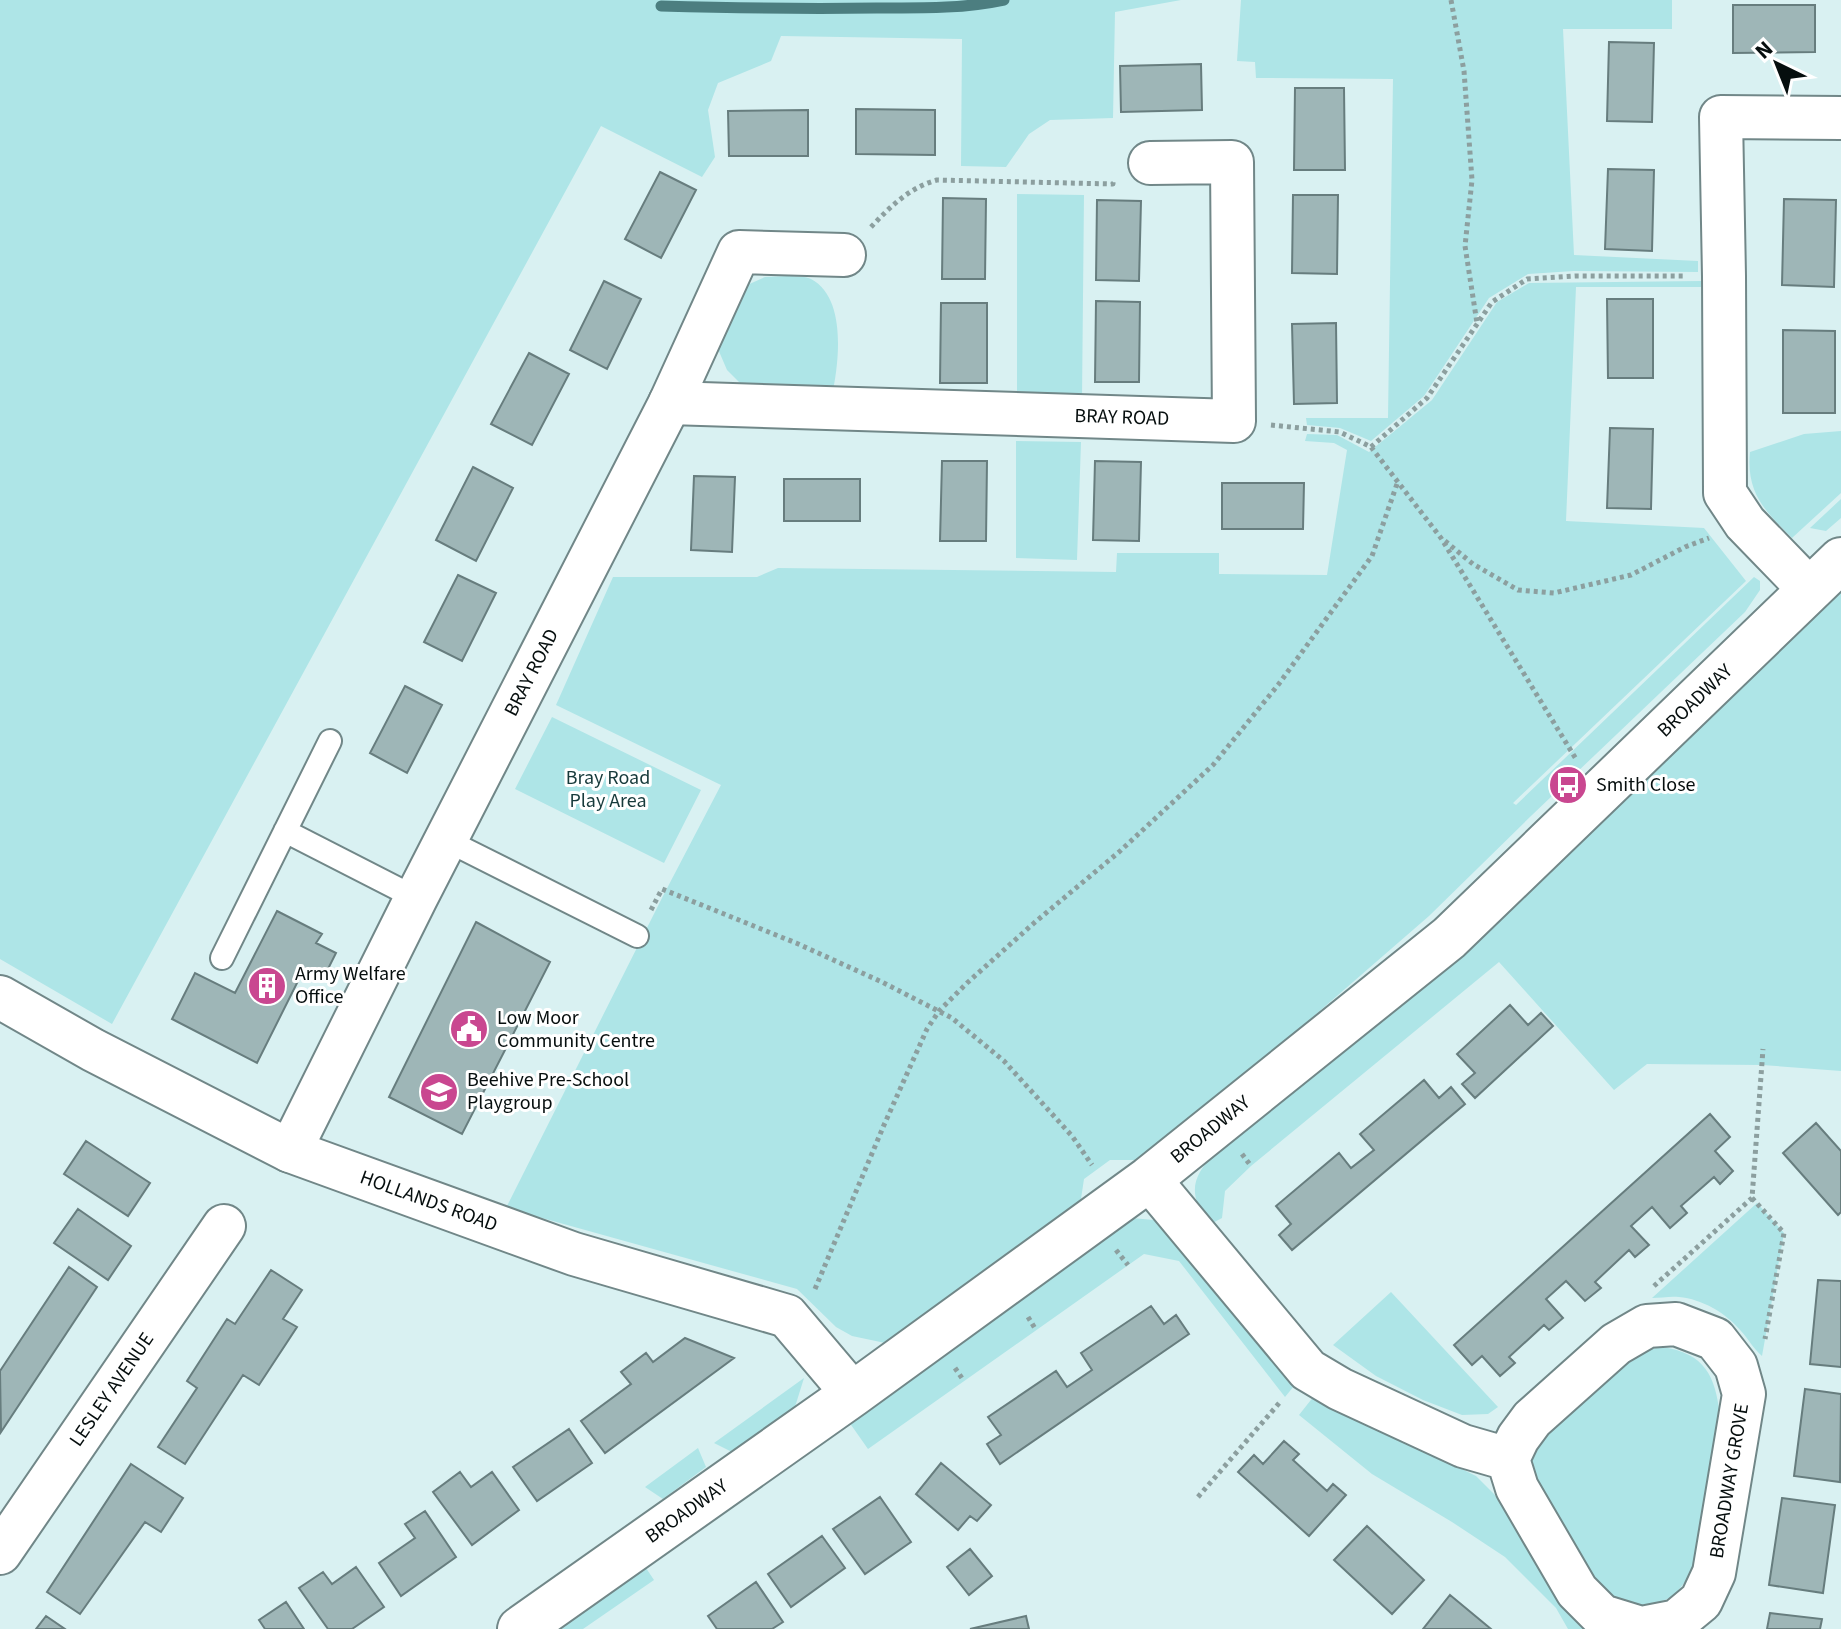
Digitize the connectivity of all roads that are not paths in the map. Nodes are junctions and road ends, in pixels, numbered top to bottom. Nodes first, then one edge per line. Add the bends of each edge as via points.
1 (1841, 118) edge
2 (1150, 163) road end
3 (844, 255) road end
4 (670, 403) junction
5 (1841, 560) edge
6 (1810, 590) junction
7 (330, 741) dead end
8 (285, 831) junction
9 (446, 840) junction
10 (416, 898) junction
11 (637, 936) road end
12 (222, 958) dead end
13 (0, 997) edge
14 (290, 1151) junction
15 (1149, 1179) junction
16 (224, 1226) dead end
17 (853, 1394) junction
18 (1508, 1459) junction
19 (0, 1553) edge
20 (1641, 1628) edge
21 (520, 1629) edge

1 - 6 street via 1721,117 1725,493 1745,523
2 - 4 street, BRAY ROAD via 1232,162 1234,421
3 - 4 street, BRAY ROAD via 739,252
4 - 9 street, BRAY ROAD
5 - 6 street, BROADWAY
6 - 15 street, BROADWAY via 1449,938
7 - 8 lane
8 - 10 lane
8 - 12 lane
9 - 10 street, BRAY ROAD
9 - 11 lane
10 - 14 street, BRAY ROAD
13 - 14 street, HOLLANDS ROAD
14 - 17 street, HOLLANDS ROAD via 574,1254 787,1316
15 - 17 street, BROADWAY
15 - 18 street via 1308,1370 1463,1446
16 - 19 street, LESLEY AVENUE
17 - 21 street, BROADWAY
18 - 20 street, BROADWAY GROVE via 1517,1488 1577,1591 1602,1616
18 - 20 street, BROADWAY GROVE via 1532,1419 1616,1344 1647,1326 1676,1324 1715,1339 1736,1366 1744,1394 1714,1573 1701,1601 1677,1621

